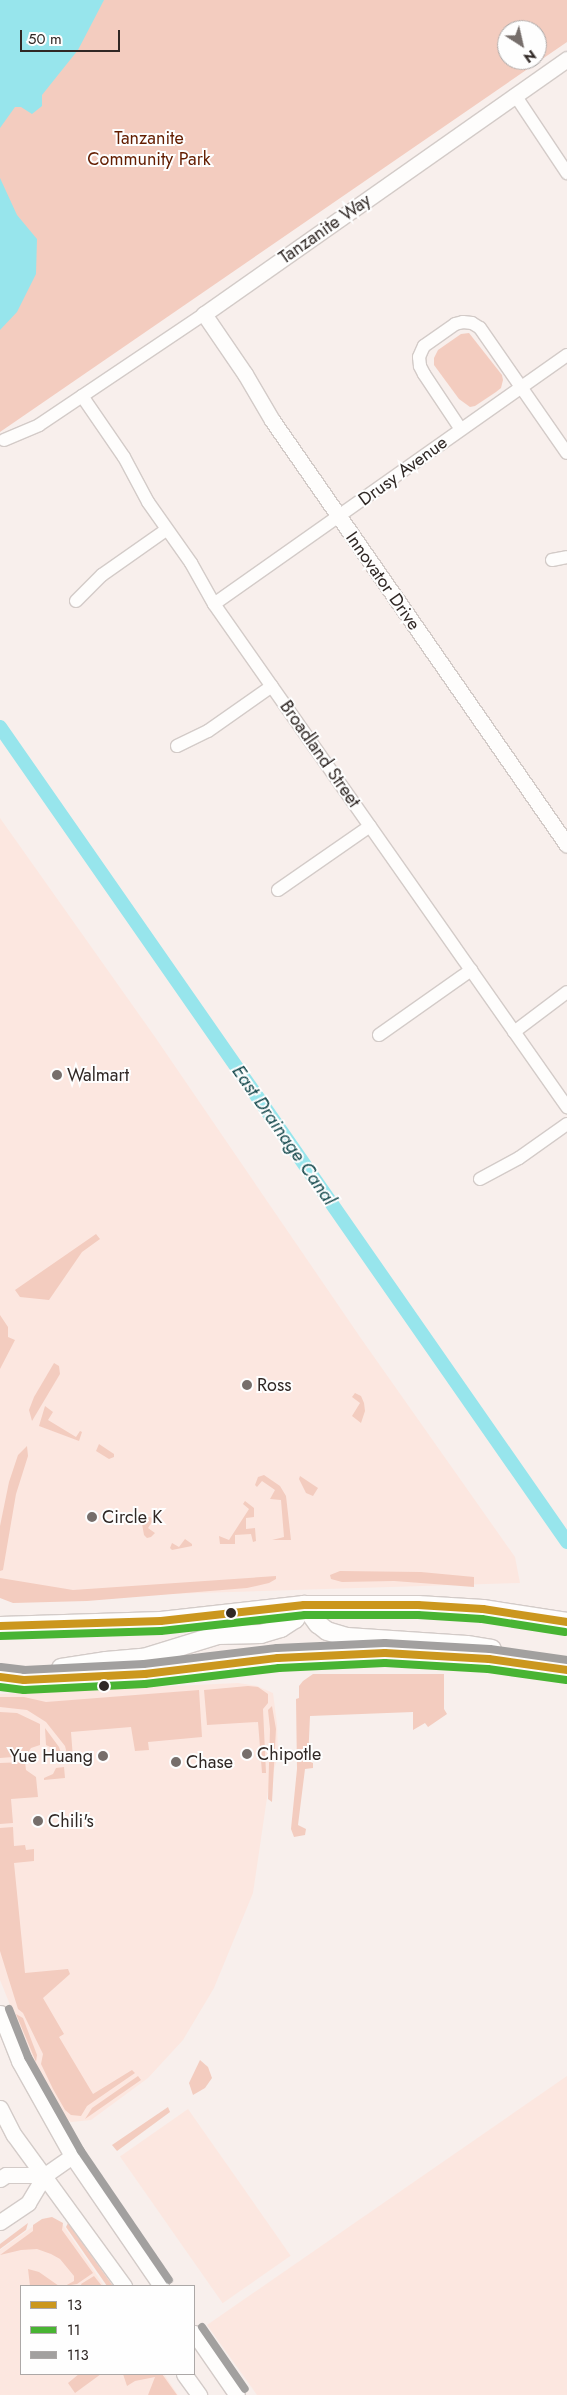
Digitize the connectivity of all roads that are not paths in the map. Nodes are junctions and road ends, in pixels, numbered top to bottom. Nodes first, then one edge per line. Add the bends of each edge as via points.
1 (567, 59) edge
2 (514, 95) junction
3 (567, 173) edge
4 (204, 314) junction
5 (567, 355) edge
6 (520, 387) junction
7 (82, 396) junction
8 (460, 428) junction
9 (4, 440) dead end
10 (567, 453) edge
11 (339, 518) junction
12 (166, 530) junction
13 (567, 557) edge
14 (552, 560) dead end
15 (76, 601) dead end
16 (214, 604) junction
17 (272, 686) junction
18 (177, 746) dead end
19 (370, 826) junction
20 (567, 845) edge
21 (278, 890) dead end
22 (471, 970) junction
23 (567, 992) edge
24 (514, 1032) junction
25 (379, 1034) dead end
26 (567, 1108) edge
27 (567, 1124) edge
28 (480, 1179) dead end
29 (304, 1605) junction
30 (567, 1622) edge
31 (0, 1626) edge
32 (535, 1665) junction
33 (567, 1670) edge
34 (2, 1677) edge
35 (0, 2013) edge
36 (0, 2108) edge
37 (72, 2156) junction
38 (44, 2175) junction
39 (0, 2179) edge
40 (0, 2222) edge
41 (123, 2285) edge
42 (160, 2285) edge
43 (195, 2334) edge
44 (185, 2375) edge
45 (199, 2395) edge
46 (237, 2395) edge

1 - 2 street, Tanzanite Way
2 - 3 street
2 - 4 street, Tanzanite Way
4 - 7 street, Tanzanite Way
4 - 11 street, Innovator Drive
5 - 6 street, Drusy Avenue
6 - 8 street, Drusy Avenue
6 - 8 street via 480,328 472,323 455,324 424,346 419,357 424,374
6 - 10 street
7 - 9 street, Tanzanite Way via 39,425
7 - 12 street, Broadland Street via 124,458
8 - 11 street, Drusy Avenue
11 - 16 street, Drusy Avenue
11 - 20 street, Innovator Drive
12 - 15 street via 102,575
12 - 16 street, Broadland Street via 191,563
13 - 14 street
16 - 17 street, Broadland Street
17 - 18 street via 208,731
17 - 19 street, Broadland Street
19 - 21 street
19 - 22 street, Broadland Street
22 - 24 street, Broadland Street
22 - 25 street
23 - 24 street
24 - 26 street, Broadland Street
27 - 28 street via 519,1158
29 - 30 main road via 418,1605 483,1609
29 - 31 main road via 161,1621
29 - 32 main road via 327,1631 347,1637 467,1645 514,1652
29 - 34 main road via 295,1619 281,1628 261,1634 218,1635 143,1658
32 - 33 main road
32 - 34 main road via 385,1653 278,1658 145,1674 24,1680
35 - 37 street via 19,2061
36 - 38 street via 14,2135
37 - 38 street
37 - 42 street
38 - 39 street via 6,2175
38 - 40 street via 28,2203
38 - 41 street
43 - 46 street
44 - 45 street

